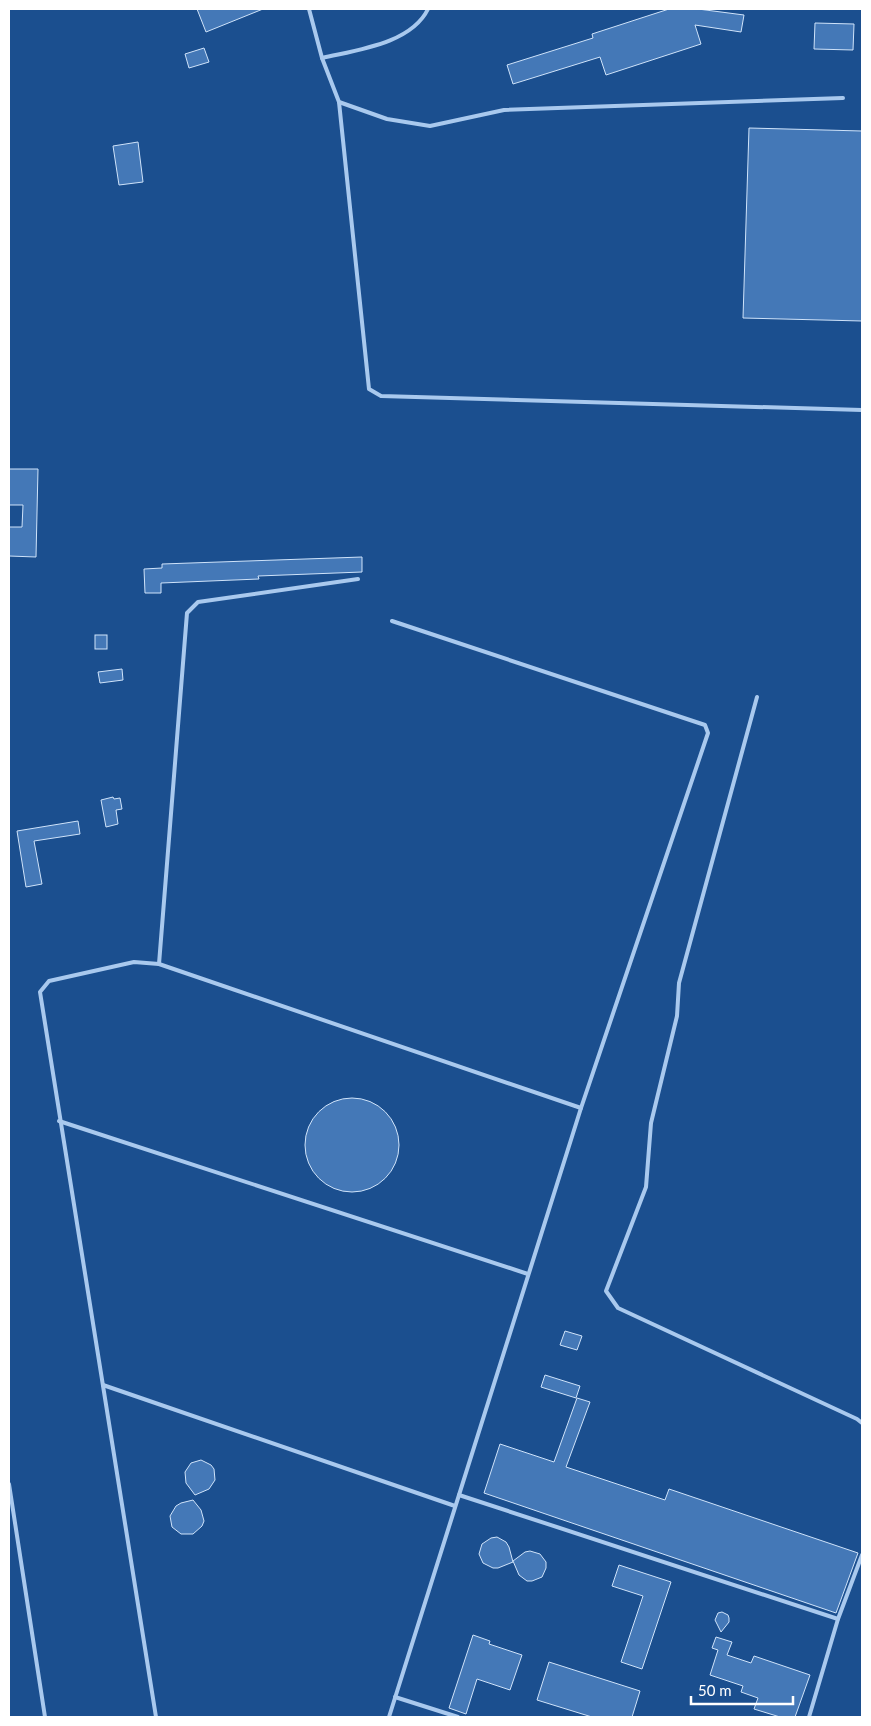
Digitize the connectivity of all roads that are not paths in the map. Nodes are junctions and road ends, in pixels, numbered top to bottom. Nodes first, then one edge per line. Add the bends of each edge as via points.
1 (309, 9) edge
2 (428, 9) edge
3 (322, 58) junction
4 (843, 98) dead end
5 (339, 102) junction
6 (862, 410) edge
7 (358, 579) dead end
8 (392, 621) dead end
9 (757, 697) dead end
10 (160, 964) junction
11 (581, 1108) junction
12 (60, 1121) junction
13 (528, 1274) junction
14 (103, 1385) junction
15 (862, 1423) edge
16 (9, 1484) edge
17 (459, 1495) junction
18 (455, 1506) junction
19 (862, 1555) edge
20 (838, 1619) junction
21 (395, 1697) junction
22 (44, 1717) edge
23 (156, 1717) edge
24 (389, 1717) edge
25 (458, 1717) edge
26 (809, 1717) edge

1 - 3 lane
2 - 3 lane via 423,19 400,36 375,46
3 - 5 lane
4 - 5 lane via 504,110 430,126 387,120
5 - 6 lane via 369,390 381,396
7 - 10 lane via 198,602 187,613
8 - 11 lane via 705,726 708,733
9 - 15 lane via 679,982 677,1016 651,1123 646,1187 606,1292 618,1308
10 - 11 lane
10 - 12 lane via 134,962 49,981 40,992
11 - 13 lane
12 - 13 lane
12 - 14 lane
13 - 17 lane
14 - 18 lane
14 - 23 lane
16 - 22 lane
17 - 18 lane
17 - 20 lane
18 - 21 lane
19 - 20 lane
20 - 26 lane
21 - 24 lane
21 - 25 lane

